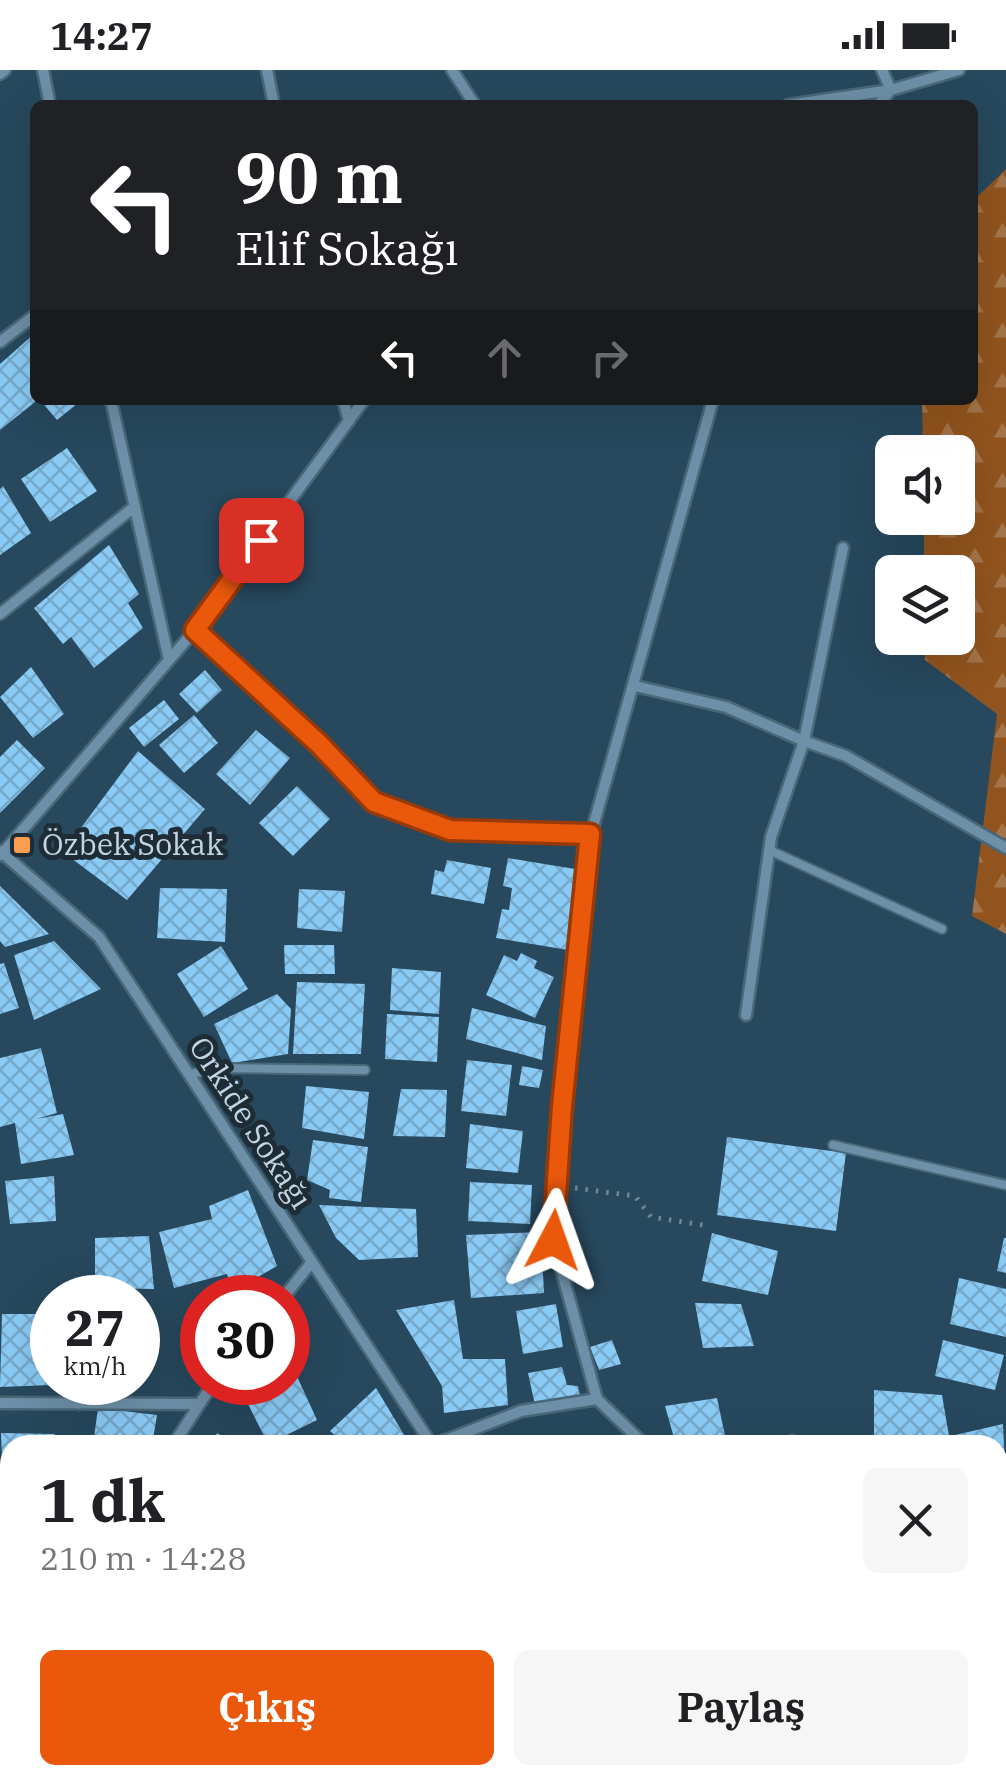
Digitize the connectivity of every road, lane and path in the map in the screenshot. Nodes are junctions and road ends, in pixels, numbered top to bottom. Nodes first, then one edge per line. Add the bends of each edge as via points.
1 (43, 70) edge
2 (268, 70) edge
3 (452, 70) edge
4 (882, 70) edge
5 (958, 70) edge
6 (892, 90) junction
7 (49, 100) edge
8 (273, 100) edge
9 (472, 100) edge
10 (823, 100) edge
11 (883, 100) edge
12 (30, 319) edge
13 (0, 342) edge
14 (112, 405) edge
15 (344, 405) edge
16 (360, 405) edge
17 (712, 405) edge
18 (349, 421) junction
19 (134, 507) junction
20 (843, 548) dead end
21 (0, 614) edge
22 (195, 630) junction
23 (168, 660) junction
24 (634, 686) junction
25 (804, 740) junction
26 (590, 834) junction
27 (1006, 848) edge
28 (769, 850) junction
29 (1, 853) edge
30 (942, 929) dead end
31 (746, 1015) dead end
32 (365, 1070) dead end
33 (188, 1074) junction
34 (833, 1145) dead end
35 (1006, 1185) edge
36 (557, 1186) junction
37 (703, 1225) dead end
38 (311, 1263) junction
39 (301, 1275) edge
40 (597, 1399) junction
41 (0, 1403) edge
42 (30, 1403) edge
43 (195, 1405) edge
44 (179, 1435) edge
45 (426, 1435) edge
46 (459, 1435) edge
47 (635, 1435) edge

1 - 7 street
2 - 8 street
3 - 9 street
4 - 6 street
5 - 6 street
6 - 10 street
6 - 11 street
12 - 13 street
14 - 19 street
15 - 18 street
16 - 18 street
17 - 24 street
18 - 22 street
19 - 21 street
19 - 23 street
20 - 25 street
22 - 23 street
22 - 26 street via 374,802 450,830
23 - 29 street
24 - 25 street via 726,707
24 - 26 street
25 - 27 street via 846,756
25 - 28 street
26 - 36 street
28 - 30 lane
28 - 31 street
29 - 33 street, Orkide Sokağı via 99,937
32 - 33 lane via 225,1068
33 - 38 street, Orkide Sokağı
34 - 35 lane
36 - 37 path via 636,1196 651,1217
36 - 40 street via 553,1240
38 - 39 street
38 - 45 street, Orkide Sokağı
40 - 46 street via 522,1411
40 - 47 street
41 - 42 street
43 - 44 street

